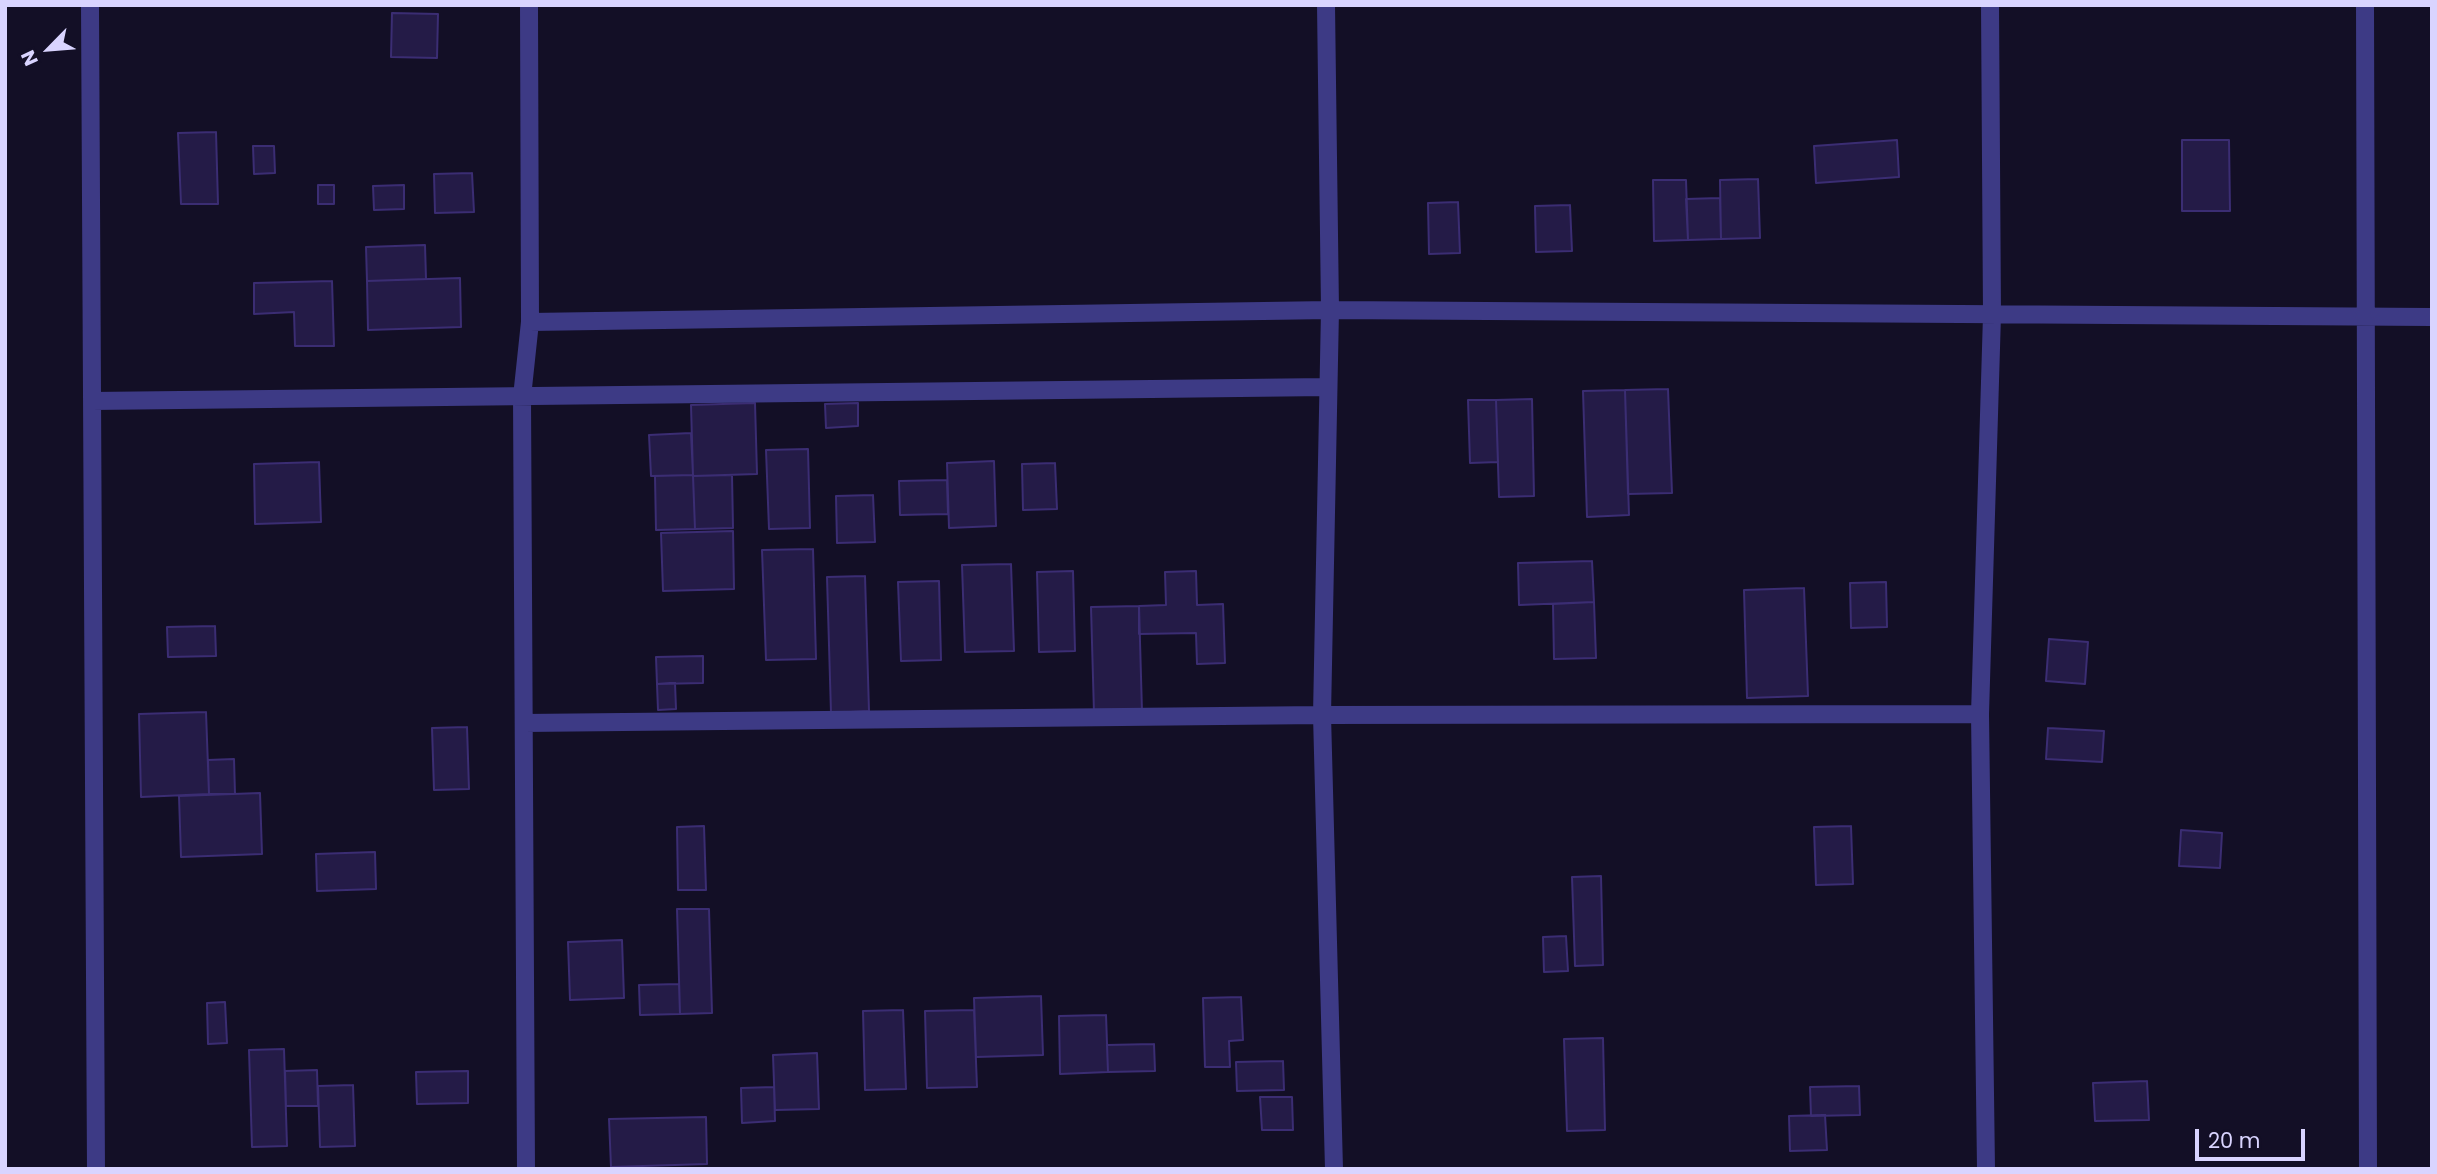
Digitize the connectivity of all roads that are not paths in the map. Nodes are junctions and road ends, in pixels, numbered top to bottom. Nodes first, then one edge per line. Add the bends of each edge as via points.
1 (90, 5) edge
2 (528, 5) edge
3 (1326, 5) edge
4 (1990, 5) edge
5 (2365, 5) edge
6 (1330, 310) junction
7 (1992, 315) junction
8 (2366, 316) junction
9 (2432, 317) edge
10 (530, 322) junction
11 (1328, 387) junction
12 (522, 396) junction
13 (92, 401) junction
14 (1980, 714) junction
15 (1322, 715) junction
16 (524, 723) junction
17 (96, 1169) edge
18 (526, 1169) edge
19 (1334, 1169) edge
20 (1986, 1169) edge
21 (2368, 1169) edge

1 - 13 street
2 - 10 street
3 - 6 street
4 - 7 street
5 - 8 street
6 - 7 street
6 - 10 street
6 - 11 street
7 - 8 street
7 - 14 street
8 - 9 street
8 - 21 street
10 - 12 street
11 - 12 street
11 - 15 street
12 - 13 street
12 - 16 street
13 - 17 street
14 - 15 street
14 - 20 street
15 - 16 street
15 - 19 street
16 - 18 street

